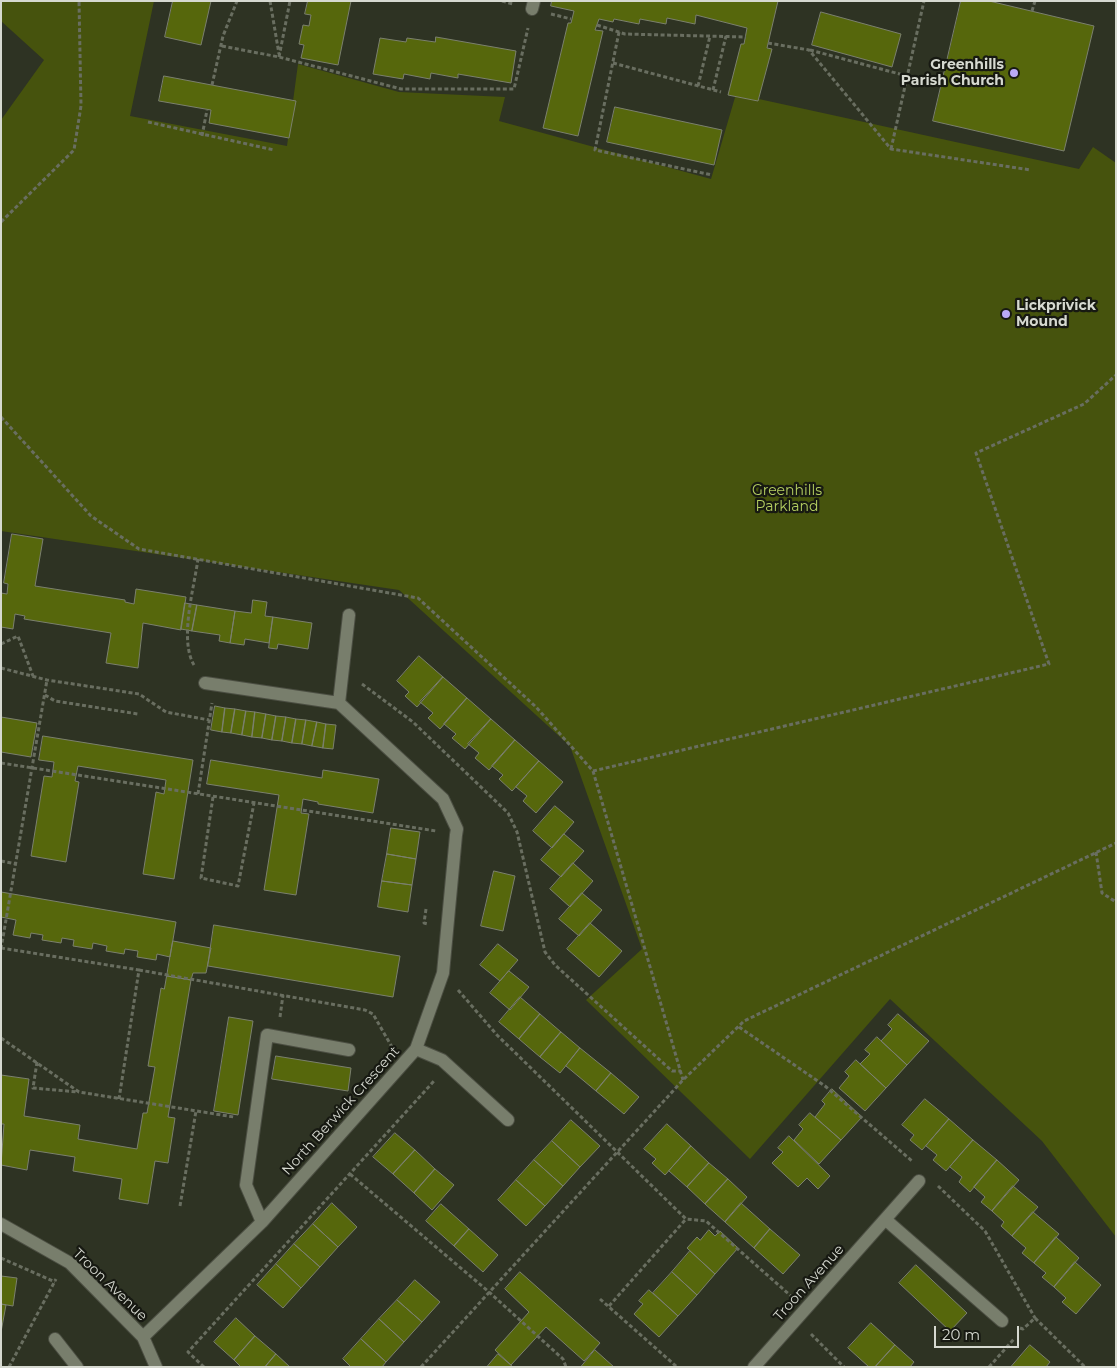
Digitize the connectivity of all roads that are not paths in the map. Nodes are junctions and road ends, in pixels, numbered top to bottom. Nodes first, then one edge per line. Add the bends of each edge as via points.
1 (350, 615) dead end
2 (205, 683) road end
3 (339, 703) junction
4 (416, 1048) junction
5 (350, 1050) dead end
6 (508, 1120) dead end
7 (919, 1181) road end
8 (886, 1220) junction
9 (262, 1222) junction
10 (1, 1224) edge
11 (1002, 1321) road end
12 (142, 1338) junction
13 (56, 1339) dead end
14 (77, 1367) edge
15 (156, 1367) edge
16 (754, 1367) edge

1 - 3 street
2 - 3 street
3 - 4 street, North Berwick Crescent via 443,799 457,829 443,973
4 - 6 street via 442,1060
4 - 9 street, North Berwick Crescent
5 - 9 street via 267,1035 246,1185
7 - 8 street, Troon Avenue
8 - 11 street
8 - 16 street, Troon Avenue
9 - 12 street, North Berwick Crescent
10 - 12 street, Troon Avenue via 66,1260
12 - 15 street, Troon Avenue
13 - 14 street

